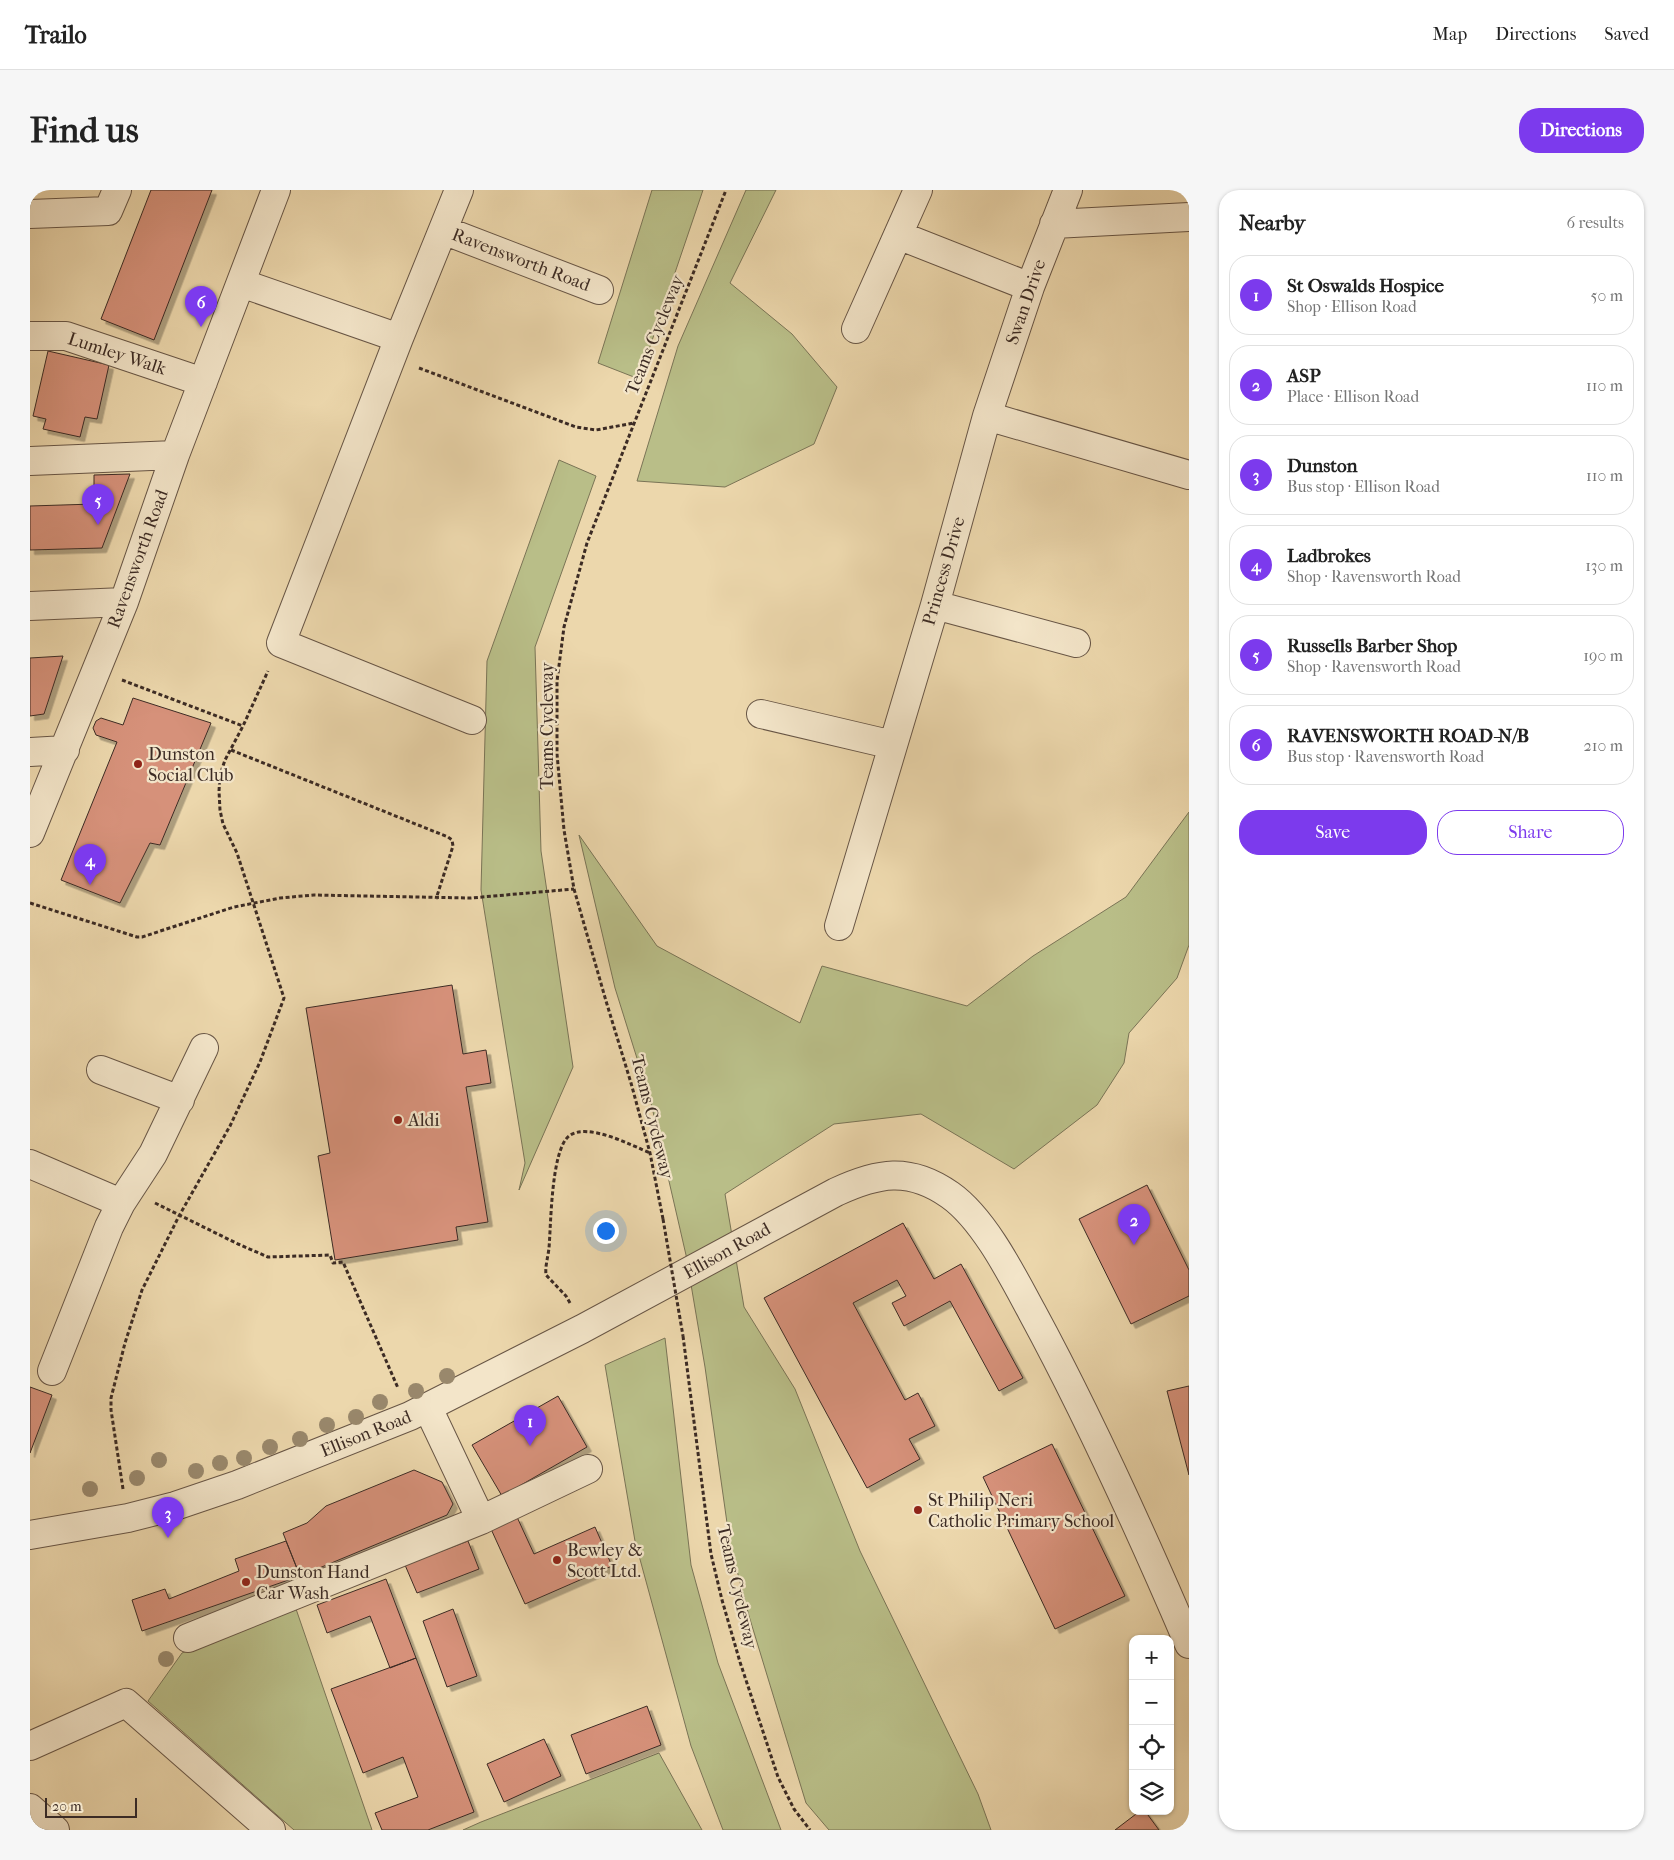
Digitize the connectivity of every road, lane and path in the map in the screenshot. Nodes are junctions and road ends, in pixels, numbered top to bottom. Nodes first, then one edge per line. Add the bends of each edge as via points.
1 (276, 190) edge
2 (460, 190) edge
3 (726, 190) edge
4 (918, 190) edge
5 (1068, 190) edge
6 (113, 201) edge
7 (30, 214) edge
8 (1189, 217) edge
9 (1054, 224) junction
10 (443, 230) junction
11 (898, 235) junction
12 (241, 283) junction
13 (1030, 287) junction
14 (599, 290) dead end
15 (856, 329) dead end
16 (30, 336) edge
17 (395, 348) junction
18 (203, 382) junction
19 (987, 416) junction
20 (634, 423) junction
21 (175, 455) junction
22 (30, 461) edge
23 (1189, 474) edge
24 (124, 602) junction
25 (935, 605) junction
26 (30, 606) edge
27 (1076, 642) dead end
28 (96, 670) junction
29 (762, 714) dead end
30 (472, 720) dead end
31 (243, 726) dead end
32 (893, 745) junction
33 (65, 750) junction
34 (231, 750) dead end
35 (30, 752) edge
36 (30, 833) edge
37 (574, 888) junction
38 (436, 899) junction
39 (30, 904) edge
40 (839, 926) dead end
41 (204, 1048) dead end
42 (101, 1070) dead end
43 (180, 1100) junction
44 (650, 1153) junction
45 (30, 1164) edge
46 (126, 1197) junction
47 (582, 1329) junction
48 (52, 1371) dead end
49 (419, 1412) junction
50 (588, 1468) dead end
51 (481, 1520) junction
52 (30, 1535) edge
53 (188, 1638) dead end
54 (1189, 1644) edge
55 (30, 1746) edge
56 (30, 1808) edge
57 (55, 1830) edge
58 (271, 1830) edge
59 (810, 1830) edge

1 - 12 street, Ravensworth Road
2 - 10 street, Ravensworth Road
3 - 20 path, Teams Cycleway
4 - 11 street
5 - 9 street, Swan Drive
6 - 7 street
8 - 9 street
9 - 13 street, Swan Drive
10 - 14 street, Ravensworth Road
10 - 17 street, Ravensworth Road
11 - 13 street
11 - 15 street
12 - 17 street
12 - 18 street, Ravensworth Road
13 - 19 street, Swan Drive
16 - 18 street, Lumley Walk via 66,336
17 - 20 path via 576,427 596,430
17 - 30 street, Ravensworth Road via 281,643
18 - 21 street, Ravensworth Road
19 - 23 street
19 - 25 street, Princess Drive
20 - 37 path, Teams Cycleway via 587,543 564,627 557,681 560,792
21 - 22 street
21 - 24 street, Ravensworth Road
24 - 26 street
24 - 28 street, Ravensworth Road
25 - 27 street
25 - 32 street, Princess Drive
28 - 31 path
28 - 33 street, Ravensworth Road
29 - 32 street
32 - 40 street, Princess Drive
33 - 35 street
33 - 36 street, Ravensworth Road
34 - 38 path via 448,837 453,846
37 - 38 path
37 - 44 path, Teams Cycleway
38 - 39 path via 314,895 280,898 234,907 142,937
41 - 43 street
42 - 43 street
43 - 46 street
44 - 47 path via 595,1132 569,1136 562,1145 556,1166 546,1275 566,1296
44 - 59 path, Teams Cycleway, bridge via 683,1336 711,1554 740,1662 778,1777 794,1809
45 - 46 street
46 - 48 street via 109,1227
46 - 49 path via 268,1257 330,1255 333,1263 343,1262
47 - 49 street, Ellison Road
47 - 54 street, Ellison Road via 871,1177 900,1175 935,1186 963,1206 990,1240 1014,1280 1058,1360
49 - 51 street
49 - 52 street, Ellison Road via 175,1506
50 - 51 street
51 - 53 street
55 - 58 street via 126,1703
56 - 57 street

